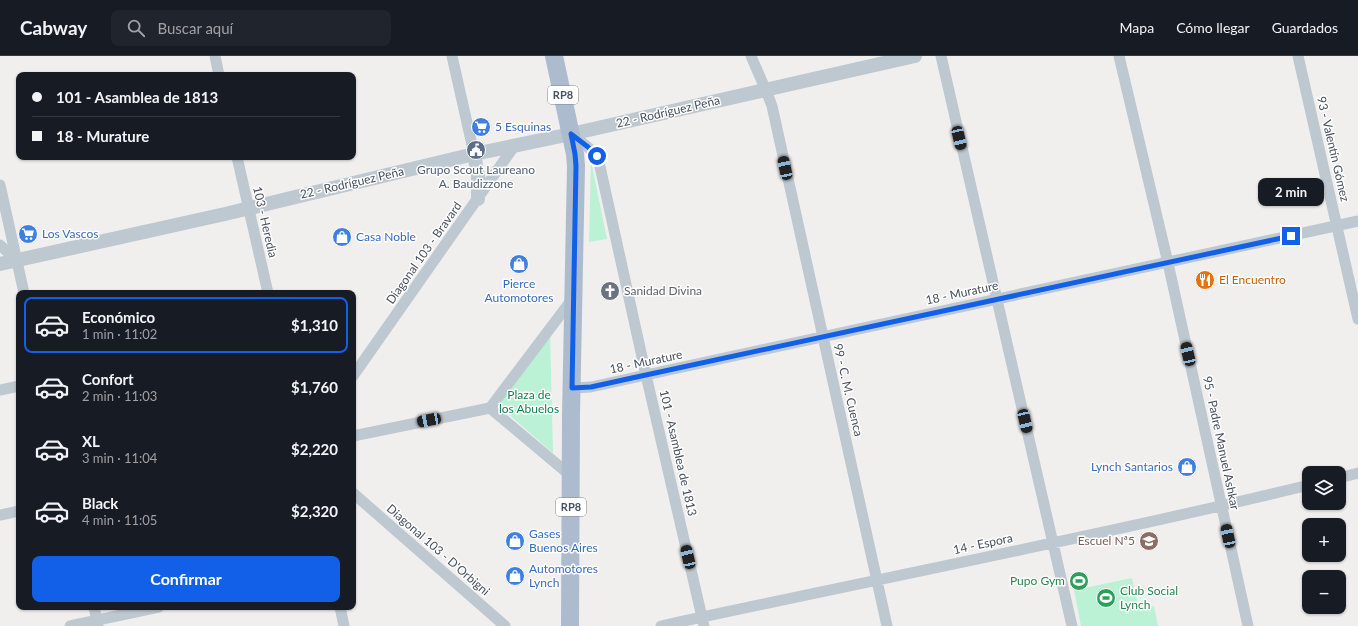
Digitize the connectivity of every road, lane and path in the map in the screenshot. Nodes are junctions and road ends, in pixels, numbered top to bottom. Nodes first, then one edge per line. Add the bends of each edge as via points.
1 (215, 56) edge
2 (452, 56) edge
3 (554, 56) edge
4 (751, 56) edge
5 (915, 56) edge
6 (941, 56) edge
7 (1119, 56) edge
8 (1298, 56) edge
9 (218, 72) edge
10 (766, 90) junction
11 (571, 134) junction
12 (515, 145) junction
13 (474, 154) junction
14 (238, 160) edge
15 (0, 185) edge
16 (478, 199) junction
17 (249, 209) junction
18 (1358, 221) edge
19 (1337, 226) junction
20 (0, 245) edge
21 (17, 261) junction
22 (1168, 263) junction
23 (0, 264) edge
24 (23, 290) edge
25 (267, 290) edge
26 (574, 296) junction
27 (996, 299) junction
28 (1358, 319) edge
29 (822, 337) junction
30 (356, 372) edge
31 (646, 375) junction
32 (16, 387) edge
33 (572, 388) junction
34 (0, 390) edge
35 (490, 408) junction
36 (356, 435) edge
37 (1358, 473) edge
38 (571, 476) junction
39 (1346, 476) edge
40 (1302, 487) edge
41 (356, 496) edge
42 (1222, 506) junction
43 (16, 512) edge
44 (0, 515) edge
45 (1053, 543) junction
46 (877, 580) junction
47 (95, 610) edge
48 (148, 610) edge
49 (341, 610) edge
50 (703, 622) edge
51 (98, 623) edge
52 (70, 626) edge
53 (344, 626) edge
54 (505, 626) edge
55 (570, 626) edge
56 (661, 626) edge
57 (887, 626) edge
58 (1072, 626) edge
59 (1248, 626) edge

1 - 9 street
2 - 13 street
3 - 11 main road, RP8
4 - 10 street, 99 - C. M. Cuenca
5 - 10 street, 22 - Rodríguez Peña
6 - 27 street
7 - 22 street, 95 - Padre Manuel Ashkar
8 - 19 street, 93 - Valentín Gómez
10 - 11 street, 22 - Rodríguez Peña
10 - 29 street, 99 - C. M. Cuenca via 772,106
11 - 12 street, 22 - Rodríguez Peña
11 - 26 main road, RP8 via 576,166
11 - 31 street, 101 - Asamblea de 1813 via 597,156 599,162
12 - 13 street, 22 - Rodríguez Peña
12 - 16 street, Diagonal 103 - Bravard
13 - 16 street via 478,176
13 - 17 street, 22 - Rodríguez Peña
14 - 17 street, 103 - Heredia
15 - 21 street
16 - 30 street, Diagonal 103 - Bravard
17 - 21 street, 22 - Rodríguez Peña
17 - 25 street, 103 - Heredia
18 - 19 street, 18 - Murature
19 - 22 street, 18 - Murature
19 - 28 street, 93 - Valentín Gómez
20 - 21 street
21 - 23 street, 22 - Rodríguez Peña
21 - 24 street
22 - 27 street, 18 - Murature
22 - 42 street, 95 - Padre Manuel Ashkar
26 - 33 main road, RP8
26 - 35 street
27 - 29 street, 18 - Murature
27 - 45 street
29 - 31 street, 18 - Murature
29 - 46 street, 99 - C. M. Cuenca
31 - 33 street, 18 - Murature via 591,387
31 - 50 street, 101 - Asamblea de 1813
32 - 34 street
33 - 38 main road, RP8
35 - 36 street
35 - 38 street
37 - 39 street
38 - 55 main road, RP8
40 - 42 street, 14 - Espora
41 - 54 street, Diagonal 103 - D'Orbigni
42 - 45 street, 14 - Espora
42 - 59 street, 95 - Padre Manuel Ashkar
43 - 44 street
45 - 46 street, 14 - Espora
45 - 58 street
46 - 50 street, 14 - Espora
46 - 57 street, 99 - C. M. Cuenca
47 - 51 street
48 - 51 street
49 - 53 street
50 - 56 street, 14 - Espora
51 - 52 street

